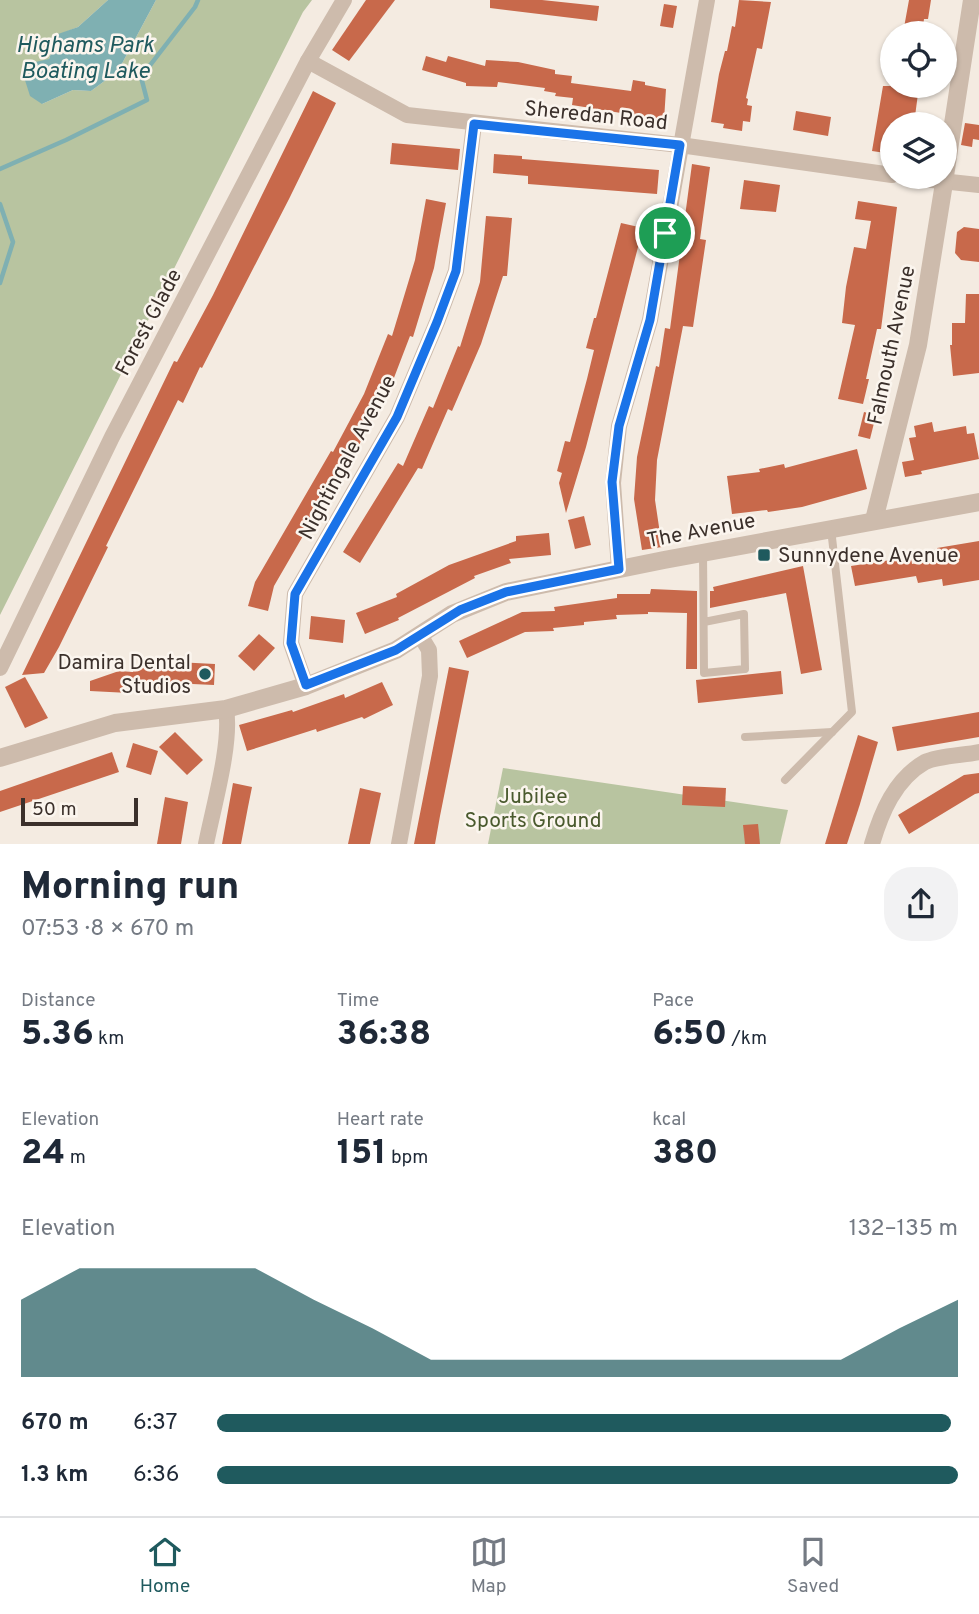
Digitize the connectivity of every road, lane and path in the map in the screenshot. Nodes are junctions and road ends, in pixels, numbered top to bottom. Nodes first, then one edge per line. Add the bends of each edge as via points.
1 (344, 0) edge
2 (707, 0) edge
3 (972, 0) edge
4 (973, 37) edge
5 (308, 61) junction
6 (957, 118) edge
7 (474, 124) junction
8 (680, 145) junction
9 (880, 173) edge
10 (957, 180) edge
11 (979, 185) edge
12 (943, 189) edge
13 (979, 502) edge
14 (874, 520) junction
15 (831, 529) junction
16 (703, 552) junction
17 (619, 569) junction
18 (704, 622) junction
19 (420, 635) junction
20 (0, 668) edge
21 (306, 685) junction
22 (226, 709) junction
23 (832, 732) junction
24 (745, 737) dead end
25 (979, 752) edge
26 (0, 758) edge
27 (785, 780) dead end
28 (206, 844) edge
29 (399, 844) edge
30 (872, 844) edge

1 - 5 street, Forest Glade
2 - 8 street
3 - 4 street, Falmouth Avenue
4 - 6 street, Falmouth Avenue
5 - 7 street, Sheredan Road via 407,115
5 - 20 street, Forest Glade via 112,437
7 - 8 street, Sheredan Road
7 - 21 street, Nightingale Avenue via 456,271 437,322 397,417 295,594 291,643
8 - 9 street, Sheredan Road
8 - 17 street via 650,320 619,426 612,482
10 - 11 street
12 - 14 street, Falmouth Avenue via 918,345
13 - 14 street, The Avenue
14 - 15 street, The Avenue
15 - 16 street, The Avenue
15 - 23 lane via 852,712
16 - 17 street, The Avenue
16 - 18 lane
17 - 19 street, The Avenue via 506,592 460,610
18 - 18 lane via 744,614 745,668 704,673
19 - 21 street, The Avenue via 396,650
19 - 29 street via 429,650 430,676
21 - 22 street, The Avenue
22 - 26 street, The Avenue via 115,723
22 - 28 street via 226,742
23 - 24 lane
23 - 27 lane
25 - 30 street via 926,761 899,783

